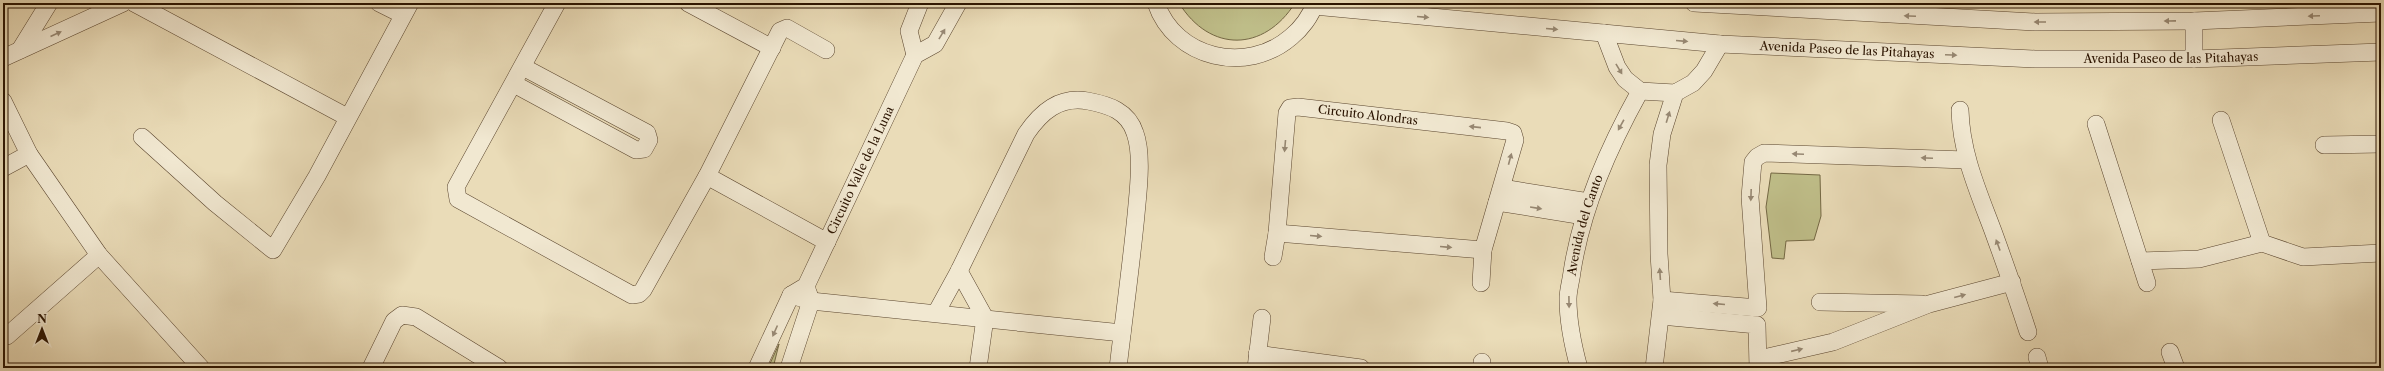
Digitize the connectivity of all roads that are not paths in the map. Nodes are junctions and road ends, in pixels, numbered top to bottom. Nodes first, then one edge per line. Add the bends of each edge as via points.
1 (49, 3) edge
2 (123, 3) edge
3 (134, 3) edge
4 (379, 3) edge
5 (557, 3) edge
6 (688, 3) edge
7 (920, 3) edge
8 (958, 3) edge
9 (1156, 3) edge
10 (1694, 3) edge
11 (1315, 4) edge
12 (406, 9) edge
13 (2381, 13) edge
14 (2194, 21) junction
15 (1604, 33) junction
16 (1720, 44) junction
17 (772, 48) junction
18 (20, 50) junction
19 (826, 50) dead end
20 (2381, 52) edge
21 (915, 55) junction
22 (3, 58) edge
23 (2194, 59) junction
24 (523, 67) junction
25 (514, 84) junction
26 (1640, 91) junction
27 (1675, 93) junction
28 (3, 101) edge
29 (1960, 110) dead end
30 (347, 117) junction
31 (2221, 120) dead end
32 (2096, 124) dead end
33 (142, 136) dead end
34 (2381, 144) edge
35 (2324, 145) dead end
36 (30, 154) junction
37 (1966, 160) junction
38 (3, 168) edge
39 (707, 176) junction
40 (1500, 195) junction
41 (1587, 209) junction
42 (1277, 233) junction
43 (827, 242) junction
44 (2262, 243) junction
45 (1483, 250) junction
46 (2381, 253) edge
47 (99, 255) junction
48 (1273, 257) dead end
49 (2140, 261) junction
50 (959, 270) junction
51 (2012, 282) junction
52 (1481, 283) dead end
53 (2147, 283) dead end
54 (809, 293) junction
55 (1820, 302) dead end
56 (1929, 304) junction
57 (1662, 308) junction
58 (936, 313) junction
59 (985, 318) junction
60 (1262, 318) dead end
61 (2028, 332) dead end
62 (1122, 333) junction
63 (7, 336) dead end
64 (2170, 352) dead end
65 (1256, 361) edge
66 (1759, 363) edge
67 (201, 368) edge
68 (371, 368) edge
69 (499, 368) edge
70 (757, 368) edge
71 (789, 368) edge
72 (978, 368) edge
73 (1118, 368) edge
74 (1361, 368) edge
75 (1579, 368) edge
76 (1654, 368) edge
77 (2176, 368) edge

1 - 18 street
18 -> 2 street
3 - 30 street
4 - 12 street
5 - 24 street
6 - 17 street
7 - 21 street via 909,31
21 -> 8 street via 935,44
9 - 11 street via 1161,15 1178,37 1200,52 1227,59 1254,57 1280,47 1300,29
14 -> 10 street via 2035,22
11 -> 15 street, Avenida Paseo de las Pitahayas
12 - 30 street
13 -> 14 street
14 - 23 street
15 -> 16 street, Avenida Paseo de las Pitahayas
15 -> 26 street via 1617,67 1625,79
16 -> 23 street, Avenida Paseo de las Pitahayas via 2035,59
16 - 27 street via 1704,71 1693,83
17 - 19 street via 780,31 787,28
17 - 39 street
18 - 22 street
20 - 23 street, Avenida Paseo de las Pitahayas
21 - 43 street, Circuito Valle de la Luna
24 - 25 street
24 - 25 street via 647,133 649,140 644,149 636,150
25 - 39 street via 456,188 458,199 632,295 643,290
26 - 27 street
26 -> 41 street, Avenida del Canto via 1616,135
57 -> 27 street via 1658,165 1662,134
28 - 36 street
29 - 37 street
30 - 33 street via 317,176 273,250 215,203
31 - 44 street
32 - 49 street
34 - 35 street
36 - 38 street
36 - 47 street
51 -> 37 street
37 -> 57 street via 1764,153 1753,162 1750,197 1758,308
39 - 43 street
40 - 41 street
40 -> 42 street, Circuito Alondras via 1515,140 1513,133 1290,108 1287,114
40 - 45 street, Circuito Alondras
41 -> 75 street, Avenida del Canto via 1574,257 1568,299 1572,342
42 -> 45 street
42 - 48 street, Circuito Alondras
43 - 54 street, Circuito Valle de la Luna
44 - 46 street via 2303,257
44 - 49 street via 2199,259
45 - 52 street, Circuito Alondras
47 - 63 street
47 - 67 street
49 - 53 street
50 - 58 street
50 - 59 street
50 - 62 street via 1026,134 1039,116 1057,104 1083,100 1110,105 1127,119 1136,134 1140,176 1131,275
56 -> 51 street
51 - 61 street
54 - 58 street
54 -> 70 street via 791,295
54 - 71 street, Circuito Valle de la Luna
55 - 56 street
66 -> 56 street via 1833,342
57 - 66 street via 1757,325
57 - 76 street
58 - 59 street
59 - 62 street
59 - 72 street
60 - 65 street
62 - 73 street
64 - 77 street
65 - 74 street
68 - 69 street via 394,321 402,315 416,317

